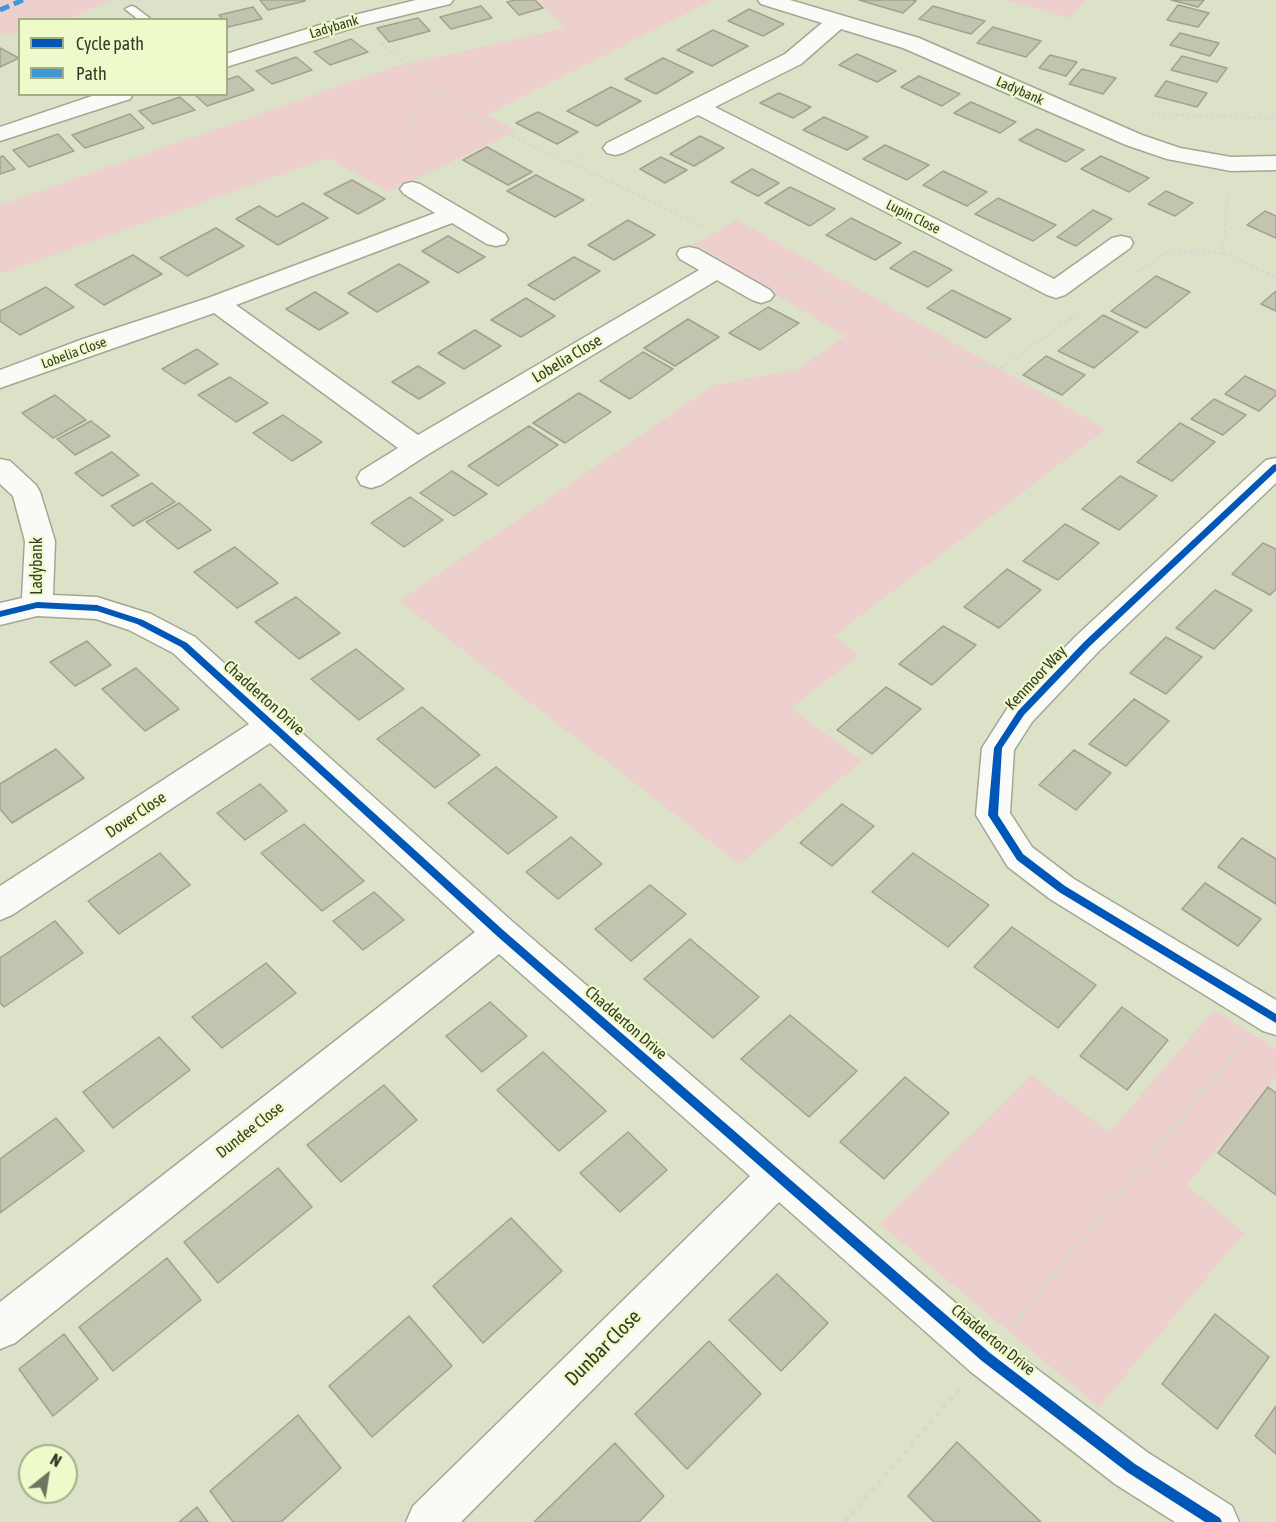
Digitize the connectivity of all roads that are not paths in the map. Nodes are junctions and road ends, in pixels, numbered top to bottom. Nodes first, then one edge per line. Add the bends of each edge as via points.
1 (443, 0) edge
2 (768, 0) edge
3 (131, 9) dead end
4 (144, 18) edge
5 (838, 20) junction
6 (228, 60) edge
7 (116, 96) edge
8 (699, 106) junction
9 (0, 134) edge
10 (615, 148) dead end
11 (1276, 163) edge
12 (412, 189) road end
13 (453, 214) junction
14 (496, 239) dead end
15 (1121, 243) dead end
16 (689, 254) dead end
17 (717, 270) junction
18 (760, 295) dead end
19 (217, 303) junction
20 (0, 380) edge
21 (417, 448) junction
22 (1276, 467) edge
23 (0, 468) edge
24 (371, 478) dead end
25 (37, 604) junction
26 (0, 614) edge
27 (272, 725) junction
28 (0, 905) edge
29 (500, 933) junction
30 (1267, 1013) edge
31 (778, 1175) junction
32 (0, 1328) edge
33 (429, 1522) edge
34 (1216, 1522) edge

1 - 6 street, Ladybank via 353,21
2 - 5 street, Ladybank
3 - 4 lane
5 - 8 street via 793,59
5 - 11 street, Ladybank via 911,43 1175,154 1231,164
7 - 9 street
8 - 10 street
8 - 15 street, Lupin Close via 1056,290
12 - 13 street
13 - 14 street
13 - 19 street, Lobelia Close
16 - 17 street
17 - 18 street
17 - 21 street, Lobelia Close
19 - 20 street, Lobelia Close
19 - 21 street
21 - 24 street, Lobelia Close
22 - 30 street, Kenmoor Way via 1087,644 1021,713 998,748 993,815 1020,857 1062,889
23 - 25 street, Ladybank via 26,492 40,541
25 - 26 street, Chadderton Drive
25 - 27 street, Chadderton Drive via 97,608 140,622 184,645
27 - 28 street, Dover Close
27 - 29 street, Chadderton Drive
29 - 31 street, Chadderton Drive
29 - 32 street, Dundee Close
31 - 33 street, Dunbar Close
31 - 34 street, Chadderton Drive via 986,1357 1131,1468

